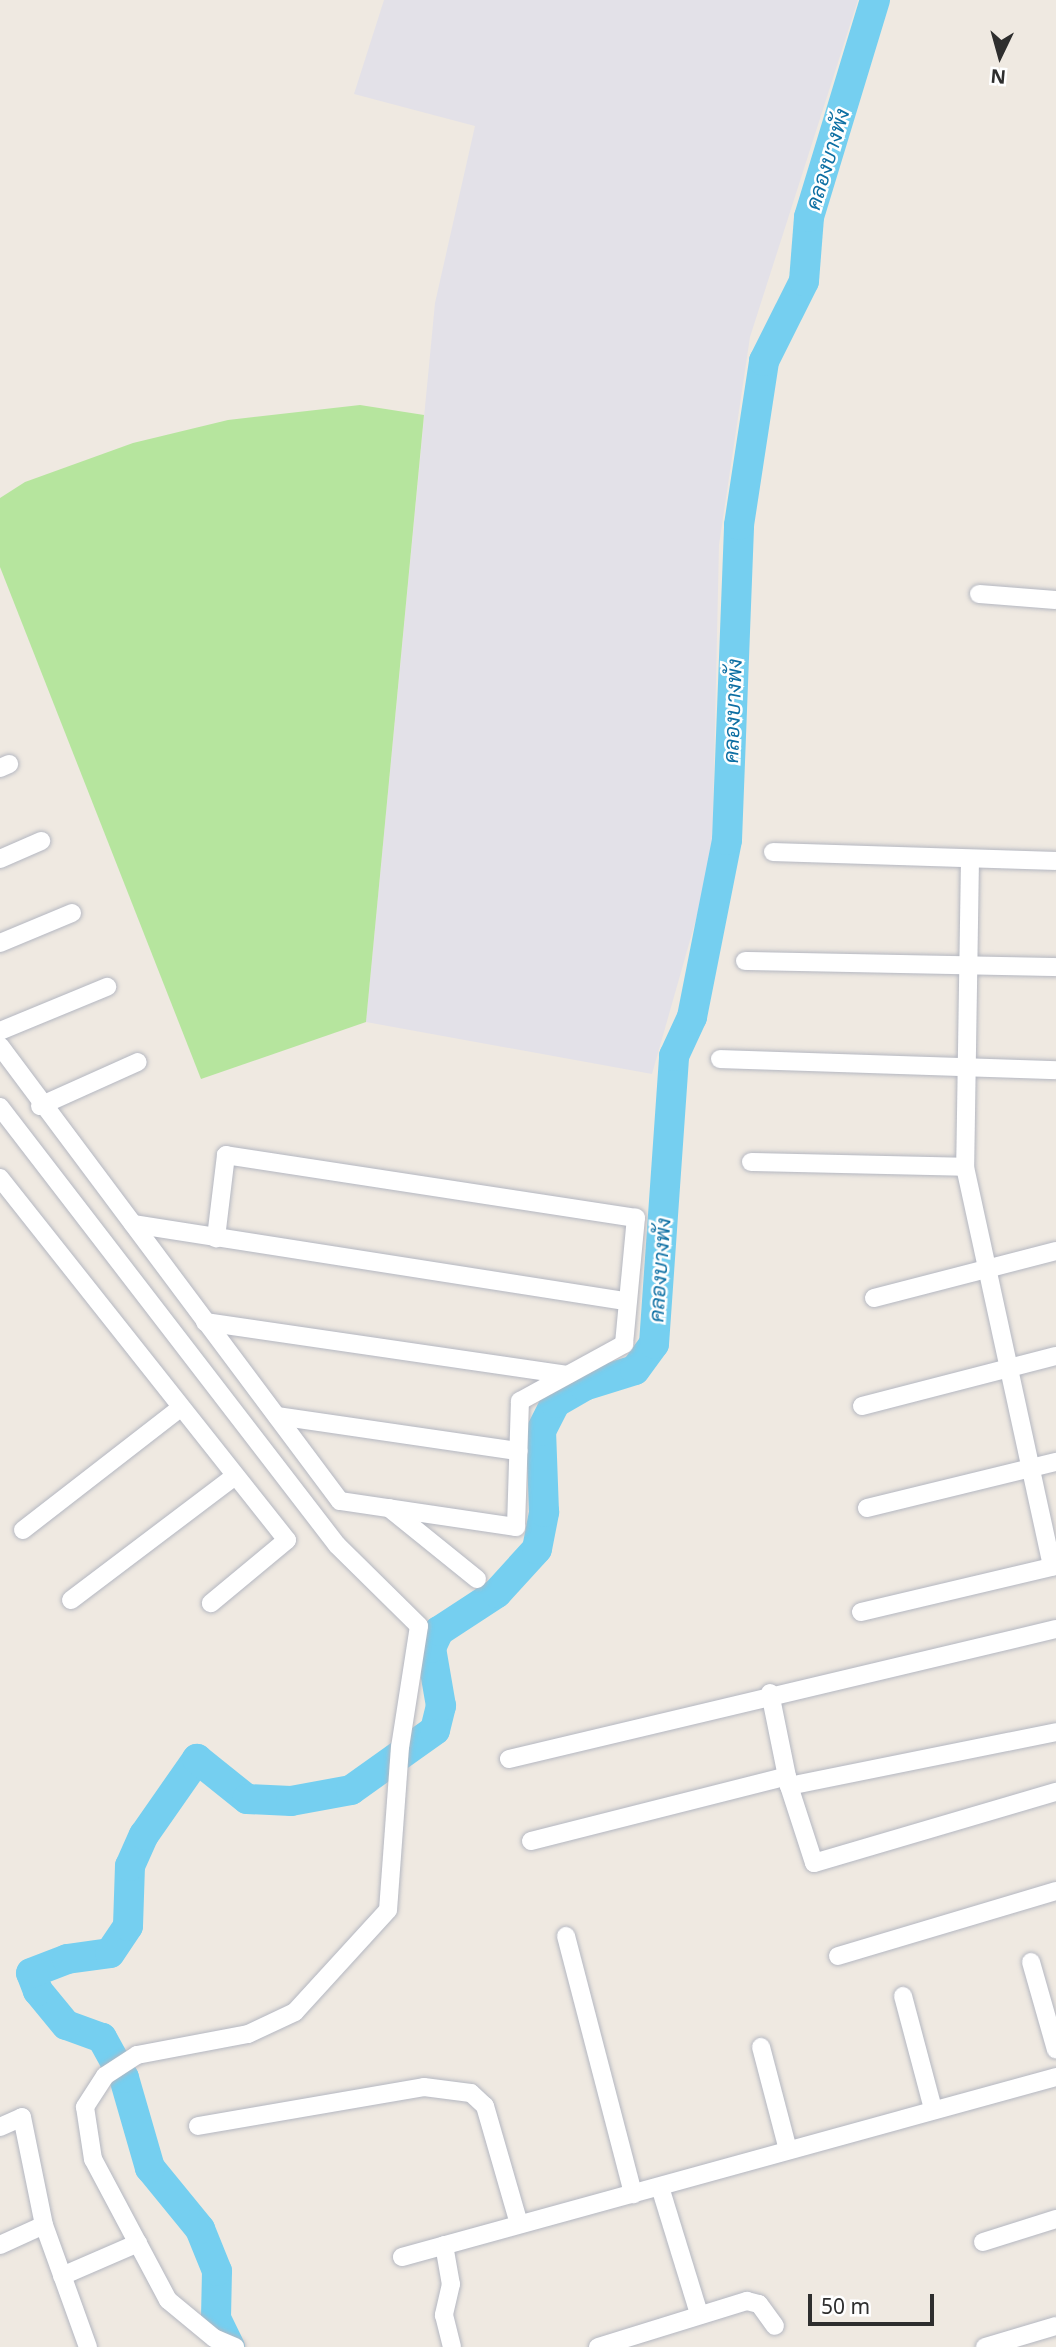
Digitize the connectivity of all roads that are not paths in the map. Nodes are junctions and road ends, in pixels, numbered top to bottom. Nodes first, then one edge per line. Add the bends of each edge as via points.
1 (979, 594) dead end
2 (1056, 600) edge
3 (41, 841) dead end
4 (773, 852) dead end
5 (0, 859) edge
6 (970, 859) junction
7 (1056, 861) edge
8 (72, 913) dead end
9 (0, 943) edge
10 (745, 961) dead end
11 (969, 965) junction
12 (1056, 967) edge
13 (107, 987) dead end
14 (0, 1031) edge
15 (0, 1046) edge
16 (720, 1059) dead end
17 (138, 1062) dead end
18 (967, 1067) junction
19 (1056, 1070) edge
20 (40, 1106) junction
21 (0, 1107) edge
22 (751, 1162) dead end
23 (965, 1167) junction
24 (0, 1178) edge
25 (133, 1224) junction
26 (216, 1238) junction
27 (1056, 1251) edge
28 (984, 1268) junction
29 (874, 1298) dead end
30 (627, 1301) junction
31 (205, 1322) junction
32 (1056, 1356) edge
33 (1009, 1367) junction
34 (567, 1375) junction
35 (862, 1406) dead end
36 (179, 1409) junction
37 (277, 1416) junction
38 (518, 1451) junction
39 (1056, 1462) edge
40 (1028, 1468) junction
41 (235, 1476) junction
42 (389, 1508) junction
43 (867, 1508) dead end
44 (23, 1530) dead end
45 (1054, 1567) edge
46 (477, 1579) dead end
47 (71, 1600) dead end
48 (211, 1603) dead end
49 (861, 1612) dead end
50 (1056, 1629) edge
51 (770, 1693) junction
52 (1056, 1732) edge
53 (509, 1759) dead end
54 (788, 1781) junction
55 (1056, 1792) edge
56 (531, 1841) dead end
57 (1056, 1891) edge
58 (566, 1936) dead end
59 (838, 1956) dead end
60 (1031, 1962) dead end
61 (903, 1996) dead end
62 (761, 2047) dead end
63 (1056, 2050) edge
64 (1056, 2077) edge
65 (933, 2109) junction
66 (198, 2126) dead end
67 (0, 2127) edge
68 (788, 2150) junction
69 (660, 2187) junction
70 (633, 2194) junction
71 (1056, 2219) edge
72 (519, 2224) junction
73 (44, 2225) junction
74 (983, 2242) dead end
75 (138, 2243) junction
76 (0, 2245) edge
77 (444, 2245) junction
78 (402, 2257) dead end
79 (62, 2276) junction
80 (699, 2314) junction
81 (775, 2326) dead end
82 (1056, 2326) edge
83 (88, 2347) edge
84 (235, 2347) edge
85 (452, 2347) edge
86 (598, 2347) edge
87 (985, 2347) edge

1 - 2 street
3 - 5 street
4 - 6 street
6 - 7 street
6 - 11 street
8 - 9 street
10 - 11 street
11 - 12 street
11 - 18 street
13 - 14 street
15 - 20 street
16 - 18 street
17 - 20 street
18 - 19 street
18 - 23 street
20 - 25 street
21 - 75 street via 337,1545 419,1626 400,1747 388,1910 295,2012 248,2034 137,2055 105,2076 85,2107 93,2159
22 - 23 street
23 - 28 street
24 - 36 street
25 - 26 street
25 - 31 street
26 - 30 street
26 - 30 street via 226,1155 636,1219
27 - 28 street
28 - 29 street
28 - 33 street
30 - 34 street via 624,1344
31 - 34 street
31 - 37 street
32 - 33 street
33 - 35 street
33 - 40 street
34 - 38 street via 520,1401
36 - 41 street
36 - 44 street
37 - 38 street
37 - 42 street via 340,1501
38 - 42 street via 516,1527
39 - 40 street
40 - 43 street
40 - 45 street
41 - 47 street
41 - 48 street via 288,1540
42 - 46 street
45 - 49 street
50 - 51 street
51 - 53 street
51 - 54 street
52 - 54 street
54 - 55 street via 808,1854 820,1864
54 - 56 street
57 - 59 street
58 - 70 street
60 - 63 street
61 - 65 street
62 - 68 street
64 - 65 street
65 - 68 street
66 - 72 street via 424,2087 471,2093 485,2106
67 - 73 street via 22,2117
68 - 69 street
69 - 70 street
69 - 80 street
70 - 72 street
71 - 74 street
72 - 77 street
73 - 76 street
73 - 79 street
75 - 79 street
75 - 84 street via 168,2300 214,2338
77 - 78 street
77 - 85 street via 451,2284 444,2315
79 - 83 street
80 - 81 street via 753,2301
80 - 86 street
82 - 87 street

